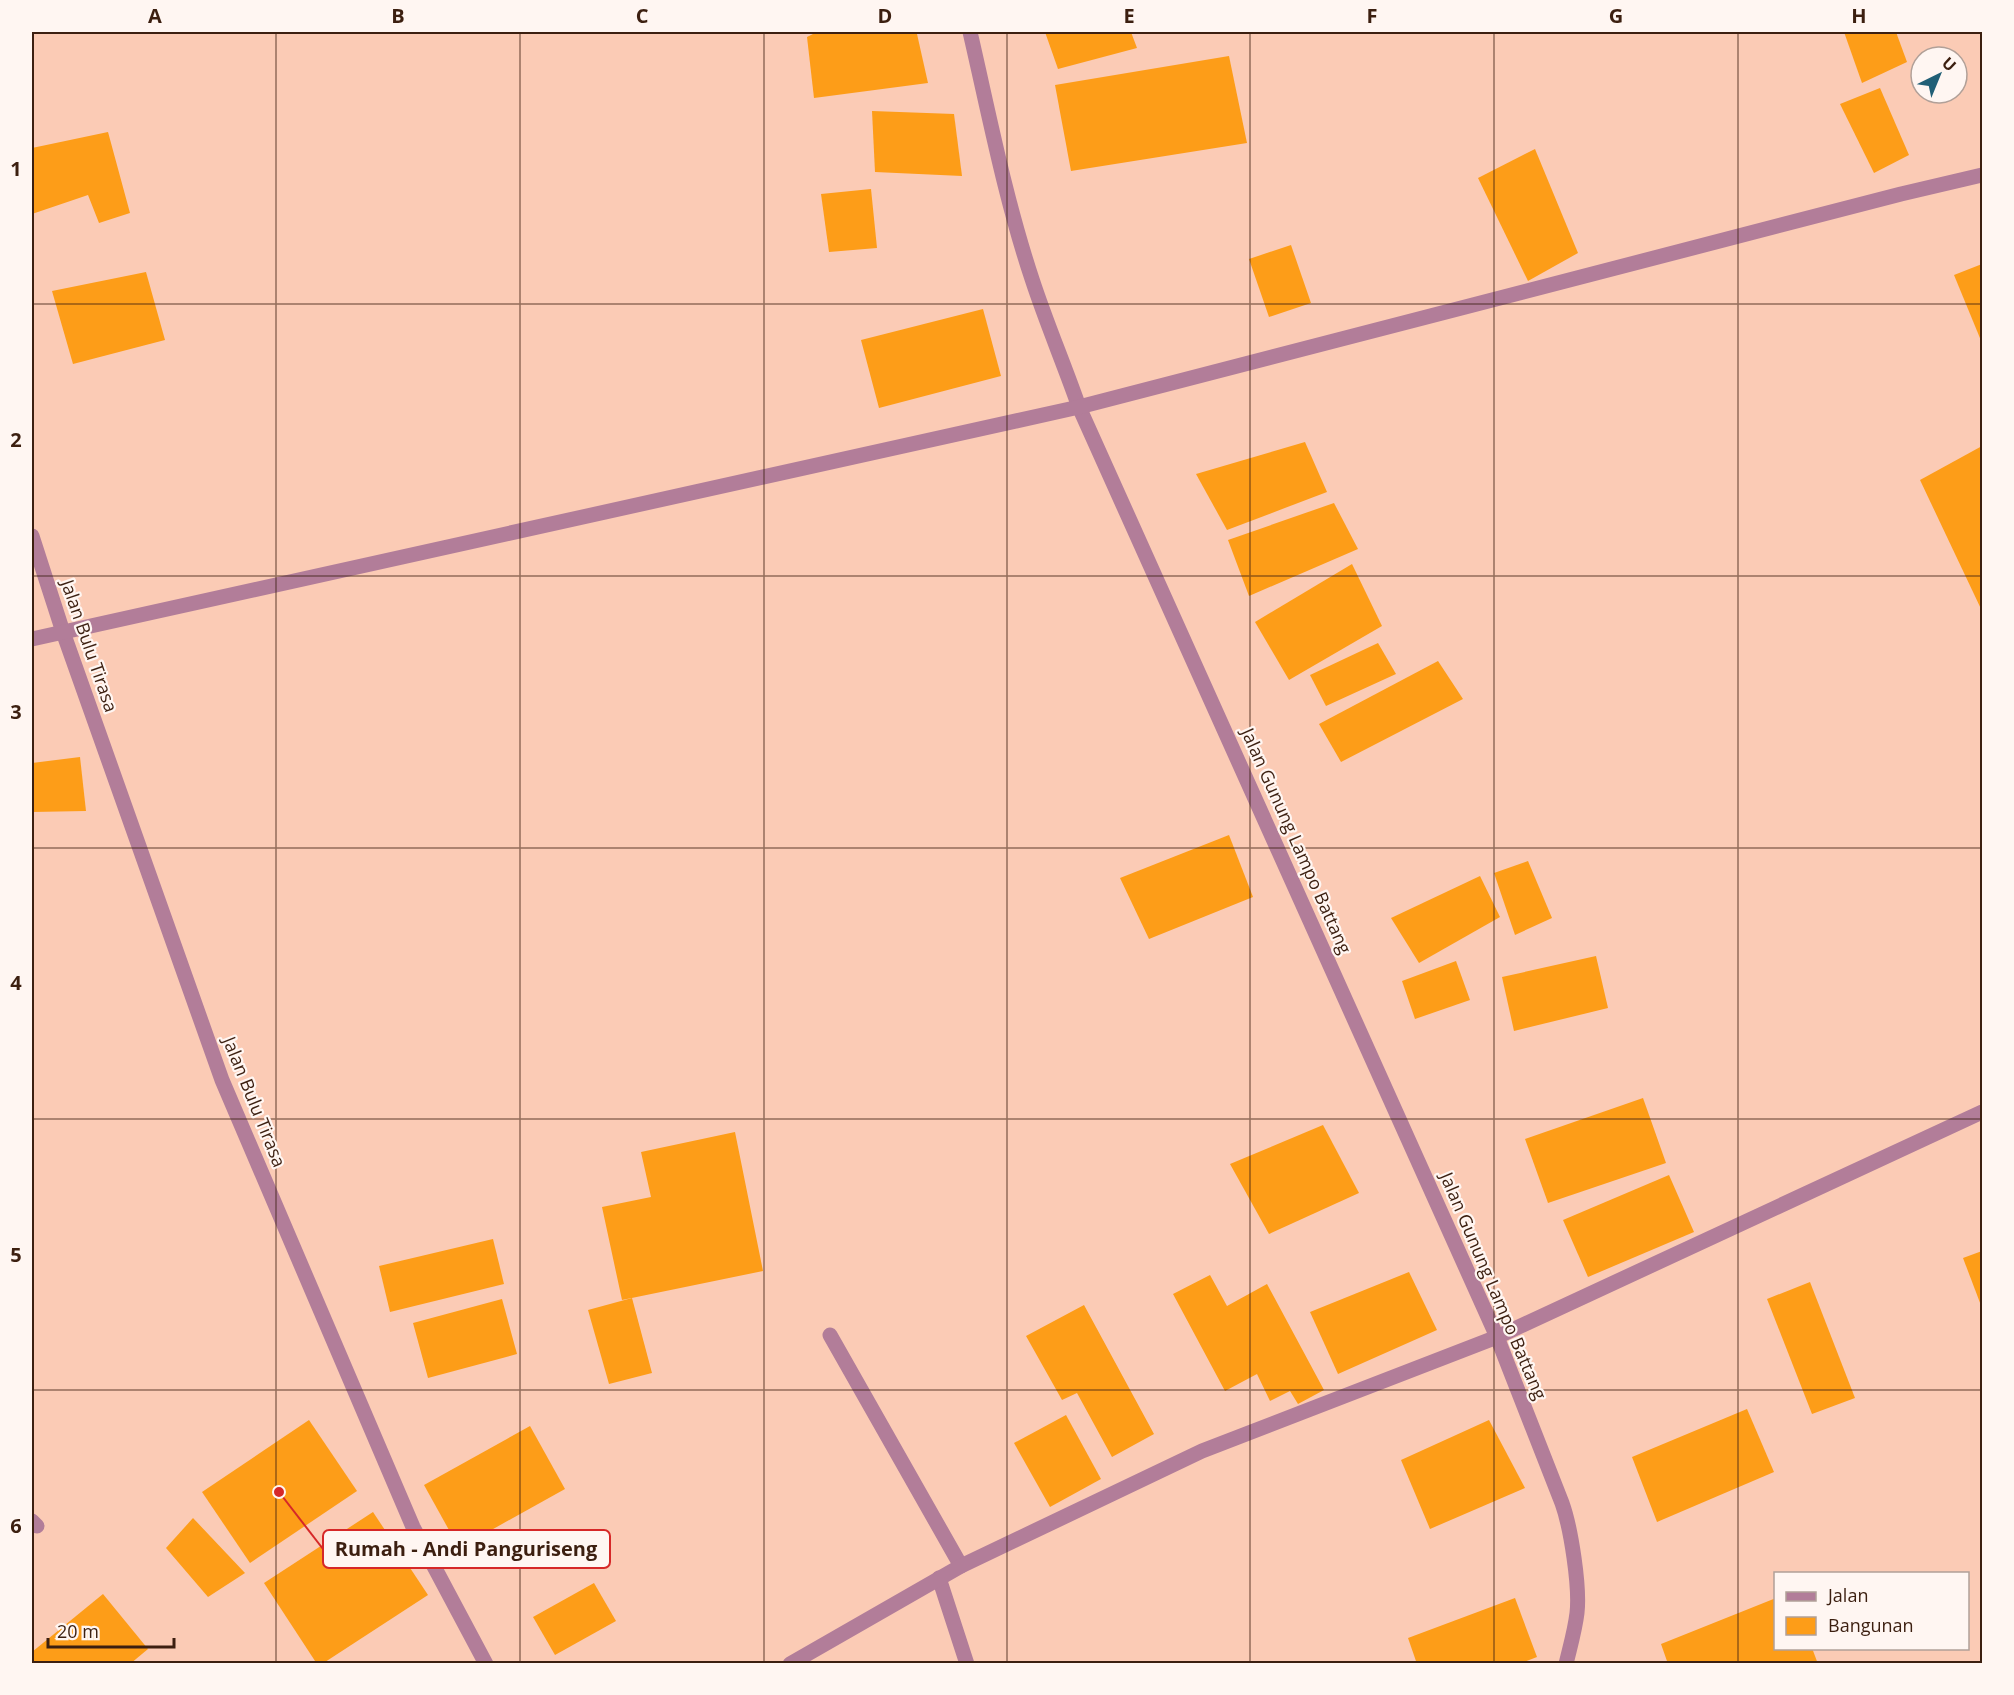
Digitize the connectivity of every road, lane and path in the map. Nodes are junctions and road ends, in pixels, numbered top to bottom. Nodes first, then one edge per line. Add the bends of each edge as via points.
1 (970, 32) edge
2 (1983, 175) edge
3 (1079, 407) junction
4 (32, 536) edge
5 (63, 632) junction
6 (32, 639) edge
7 (1983, 1113) edge
8 (830, 1335) dead end
9 (1497, 1337) junction
10 (961, 1566) junction
11 (939, 1578) junction
12 (486, 1664) edge
13 (790, 1664) edge
14 (967, 1664) edge
15 (1566, 1664) edge

1 - 3 street, Jalan Gunung Lampo Battang via 1018,231
2 - 3 street
3 - 5 street
3 - 9 street, Jalan Gunung Lampo Battang
4 - 5 street, Jalan Bulu Tirasa
5 - 6 street
5 - 12 street, Jalan Bulu Tirasa via 226,1091 413,1527
7 - 9 street
8 - 10 street
9 - 10 street via 1202,1451
9 - 15 street, Jalan Gunung Lampo Battang via 1567,1516 1577,1612
10 - 11 street
11 - 13 street
11 - 14 street

